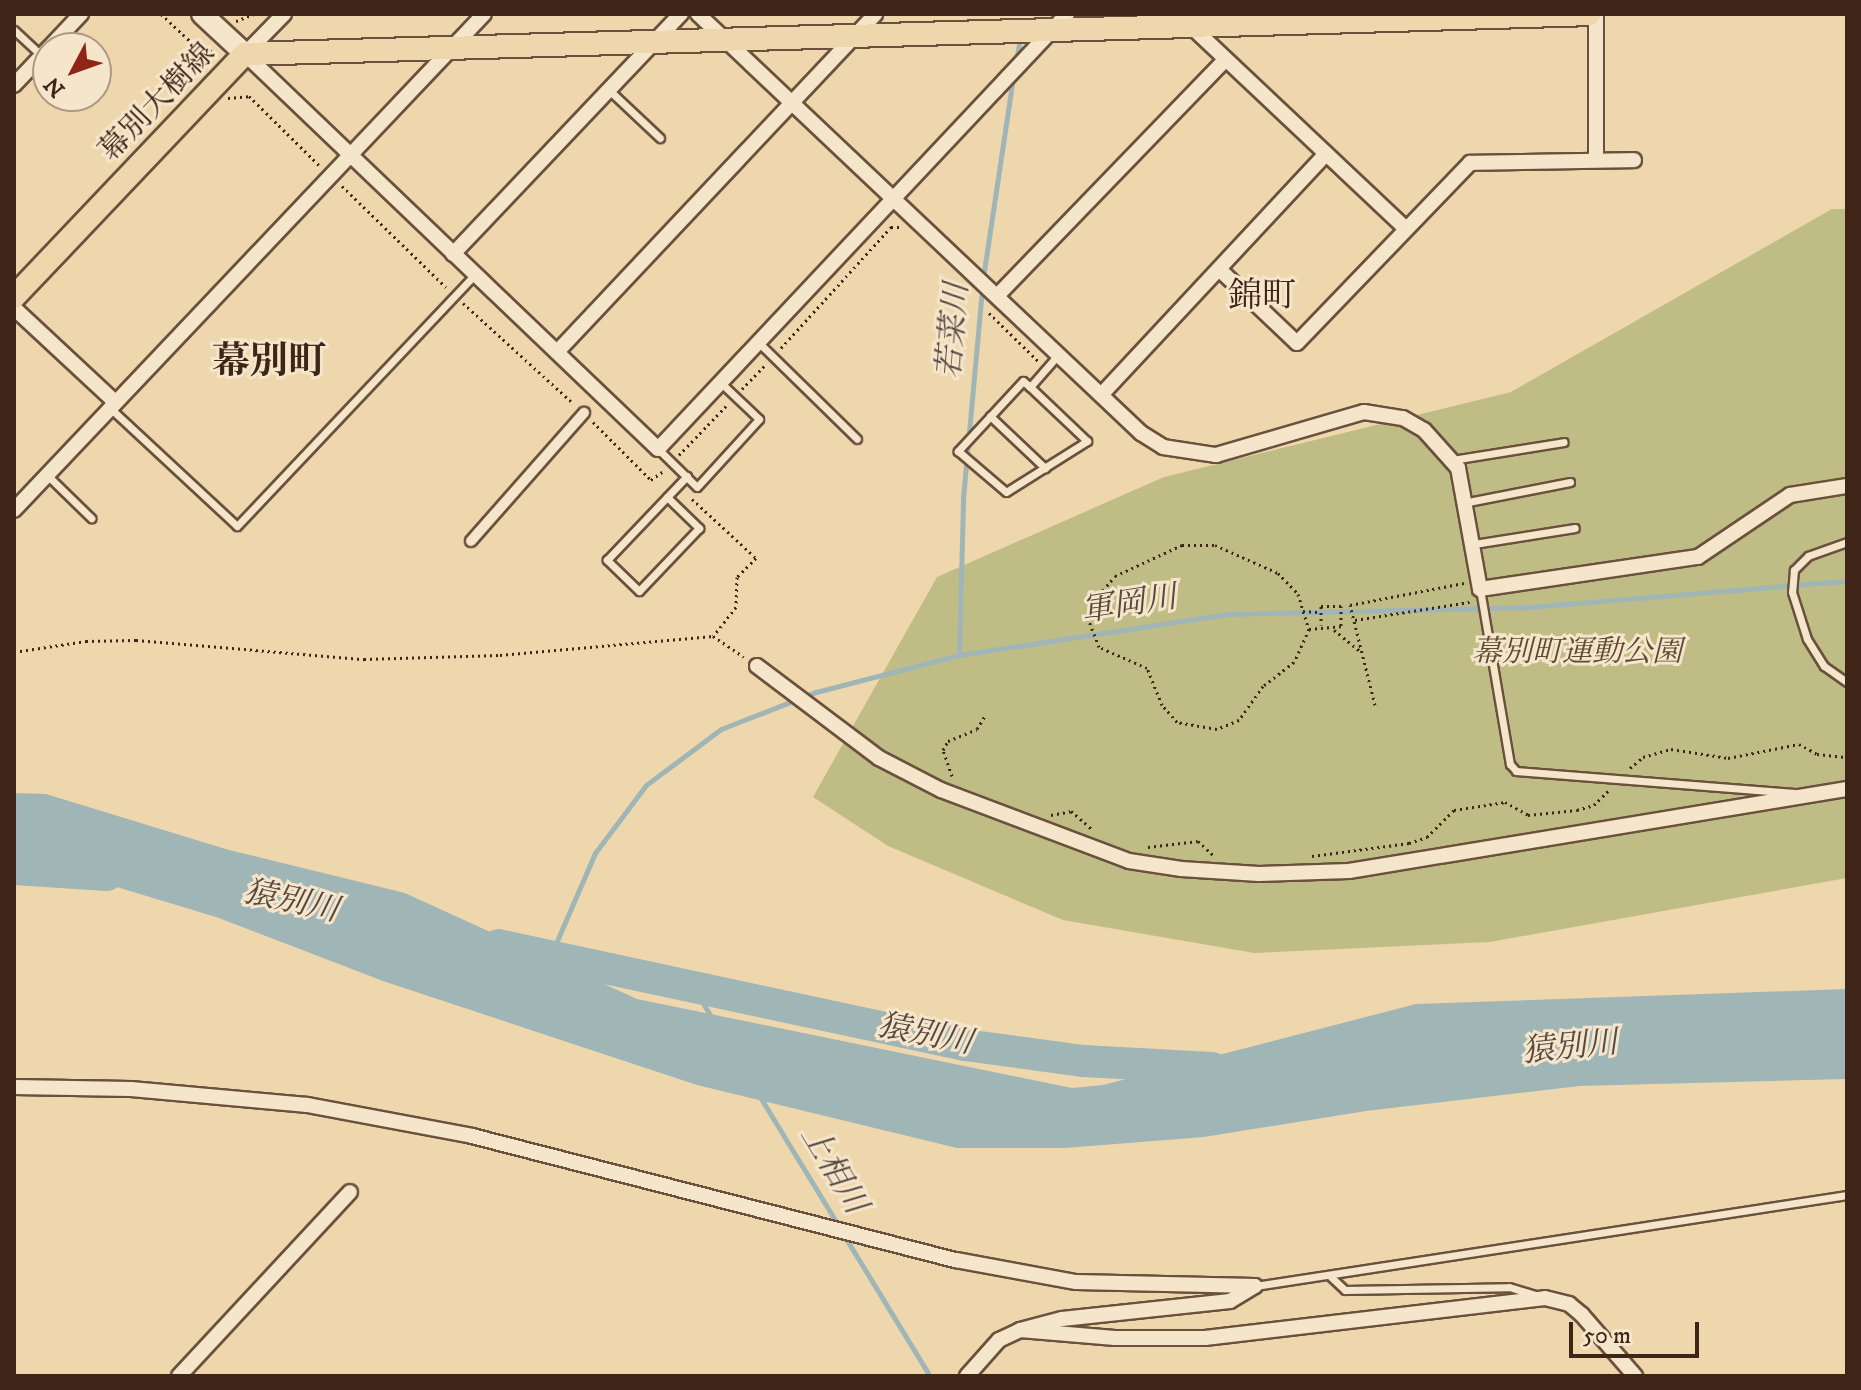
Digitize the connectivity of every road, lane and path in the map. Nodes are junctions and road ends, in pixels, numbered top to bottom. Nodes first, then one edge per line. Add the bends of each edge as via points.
1 (81, 14) edge
2 (161, 14) edge
3 (202, 14) edge
4 (284, 14) edge
5 (484, 14) edge
6 (681, 14) edge
7 (698, 14) edge
8 (875, 14) edge
9 (1067, 14) edge
10 (1589, 14) edge
11 (1596, 14) edge
12 (1185, 20) edge
13 (14, 30) edge
14 (1050, 31) junction
15 (64, 32) edge
16 (852, 37) junction
17 (726, 40) junction
18 (32, 42) edge
19 (654, 43) junction
20 (450, 48) junction
21 (245, 54) junction
22 (205, 55) dead end
23 (1225, 60) junction
24 (32, 66) edge
25 (14, 85) edge
26 (609, 90) junction
27 (792, 103) junction
28 (262, 108) dead end
29 (660, 138) dead end
30 (1326, 154) junction
31 (351, 157) junction
32 (1596, 160) junction
33 (1634, 160) dead end
34 (332, 177) junction
35 (895, 199) junction
36 (1404, 227) junction
37 (911, 238) dead end
38 (453, 254) junction
39 (1220, 270) junction
40 (475, 274) junction
41 (455, 295) junction
42 (997, 296) junction
43 (14, 297) edge
44 (978, 303) dead end
45 (14, 308) edge
46 (759, 343) junction
47 (557, 352) junction
48 (1058, 355) junction
49 (773, 357) junction
50 (1046, 368) junction
51 (721, 383) junction
52 (1030, 387) junction
53 (1102, 394) junction
54 (735, 396) junction
55 (111, 404) junction
56 (584, 413) junction
57 (990, 416) junction
58 (857, 439) dead end
59 (1564, 442) dead end
60 (658, 449) junction
61 (1451, 460) junction
62 (672, 462) junction
63 (1045, 468) junction
64 (662, 472) junction
65 (47, 475) junction
66 (687, 476) junction
67 (1570, 482) dead end
68 (678, 486) junction
69 (1847, 486) edge
70 (667, 497) junction
71 (1468, 502) junction
72 (14, 510) edge
73 (91, 518) dead end
74 (1575, 528) dead end
75 (471, 541) dead end
76 (1847, 542) edge
77 (1474, 544) junction
78 (1480, 590) junction
79 (1303, 611) junction
80 (1351, 611) junction
81 (1317, 612) junction
82 (1345, 612) junction
83 (1353, 620) junction
84 (1321, 625) junction
85 (1309, 629) junction
86 (1334, 630) junction
87 (713, 636) junction
88 (14, 652) edge
89 (1361, 652) junction
90 (757, 666) joint
91 (1847, 682) edge
92 (1375, 705) dead end
93 (986, 714) dead end
94 (1847, 757) edge
95 (954, 778) dead end
96 (1618, 781) junction
97 (1847, 789) edge
98 (1808, 796) junction
99 (1044, 816) dead end
100 (1095, 830) dead end
101 (1145, 847) dead end
102 (1229, 857) dead end
103 (1302, 861) dead end
104 (14, 1087) edge
105 (350, 1192) dead end
106 (1847, 1195) edge
107 (1331, 1277) junction
108 (1255, 1286) junction
109 (1545, 1298) junction
110 (1020, 1330) junction
111 (179, 1376) edge
112 (967, 1376) edge
113 (1635, 1376) edge

1 - 15 street
2 - 22 path
3 - 21 main road
4 - 21 street
5 - 20 street
6 - 19 street
7 - 17 street
8 - 16 street
9 - 14 street
10 - 12 main road, 幕別大樹線
11 - 32 street
12 - 14 main road, 幕別大樹線
12 - 23 street
13 - 18 lane
14 - 16 main road, 幕別大樹線
14 - 35 street
16 - 17 main road, 幕別大樹線
16 - 27 street
17 - 19 main road, 幕別大樹線
17 - 27 street
19 - 20 main road, 幕別大樹線
19 - 26 street
20 - 21 main road, 幕別大樹線
20 - 31 street
21 - 31 street
21 - 43 main road, 幕別大樹線
23 - 30 street
23 - 42 street
24 - 25 street
26 - 29 lane
26 - 38 street
27 - 35 street
27 - 47 street
28 - 34 path
30 - 36 street
30 - 39 street
31 - 34 street
31 - 38 street
32 - 33 street
32 - 36 street via 1470,163
34 - 41 path
34 - 55 street via 125,396
35 - 42 street
35 - 46 street
36 - 39 street via 1297,343
37 - 49 path via 900,227 891,227
38 - 40 street
39 - 53 street
40 - 41 lane
40 - 47 street
41 - 55 lane via 237,526
41 - 56 path
42 - 48 street
44 - 50 path
45 - 55 street
46 - 49 lane
46 - 51 street
47 - 60 street
48 - 50 lane
48 - 53 street
49 - 54 path
49 - 58 lane
50 - 52 lane
51 - 54 lane
51 - 60 street
52 - 57 lane via 1023,381
52 - 63 lane via 1087,441
53 - 61 street via 1141,433 1163,447 1193,454 1216,455 1364,412 1403,418 1424,430
54 - 62 path
54 - 66 lane via 759,419 697,487
55 - 65 street
56 - 64 path via 651,480
56 - 75 street
57 - 63 lane
57 - 63 lane via 958,451 1006,492
59 - 61 lane
60 - 62 lane
61 - 71 street
62 - 64 path
62 - 66 lane
64 - 68 path
65 - 72 street
65 - 73 lane
66 - 68 lane
67 - 71 lane
68 - 70 lane
68 - 87 path via 756,558 737,577 736,607
69 - 78 street via 1790,495 1698,557
70 - 70 lane via 699,528 639,591 607,560
71 - 77 street
74 - 77 lane
76 - 91 lane via 1808,556 1794,570 1792,592 1819,657
77 - 78 street
78 - 80 path via 1350,605
78 - 83 path
78 - 96 lane via 1510,764 1516,771
79 - 81 path
79 - 85 path
79 - 85 path via 1298,594 1278,573 1245,555 1215,545 1182,545 1115,576 1091,604 1088,619 1099,647 1147,668 1162,705 1177,722 1217,729 1239,720 1263,686 1294,662
80 - 82 path
80 - 83 path
81 - 82 path via 1328,602
81 - 84 path
82 - 86 path
83 - 89 path
84 - 85 path
84 - 86 path
86 - 89 path
87 - 88 path via 500,655 364,659 136,640
87 - 90 path
89 - 92 path
90 - 98 street via 879,758 941,790 1129,861 1181,869 1259,874 1349,871
93 - 95 path via 977,729 948,741 943,750
94 - 96 path via 1817,754 1799,744 1728,758 1671,749 1643,757
96 - 98 lane via 1769,788
96 - 103 path via 1594,805 1577,810 1528,815 1505,802 1488,803 1454,810 1427,837 1409,843 1319,853
97 - 98 street
99 - 100 path via 1071,811
101 - 102 path via 1198,841 1214,856
104 - 108 street via 131,1089 307,1105 472,1136 956,1260 1076,1282
105 - 111 street
106 - 107 lane
107 - 108 lane
107 - 109 lane via 1345,1290 1509,1287
108 - 110 street via 1230,1301 1062,1319
109 - 110 street via 1205,1338
109 - 113 street via 1569,1304 1582,1315
110 - 112 street via 999,1340

